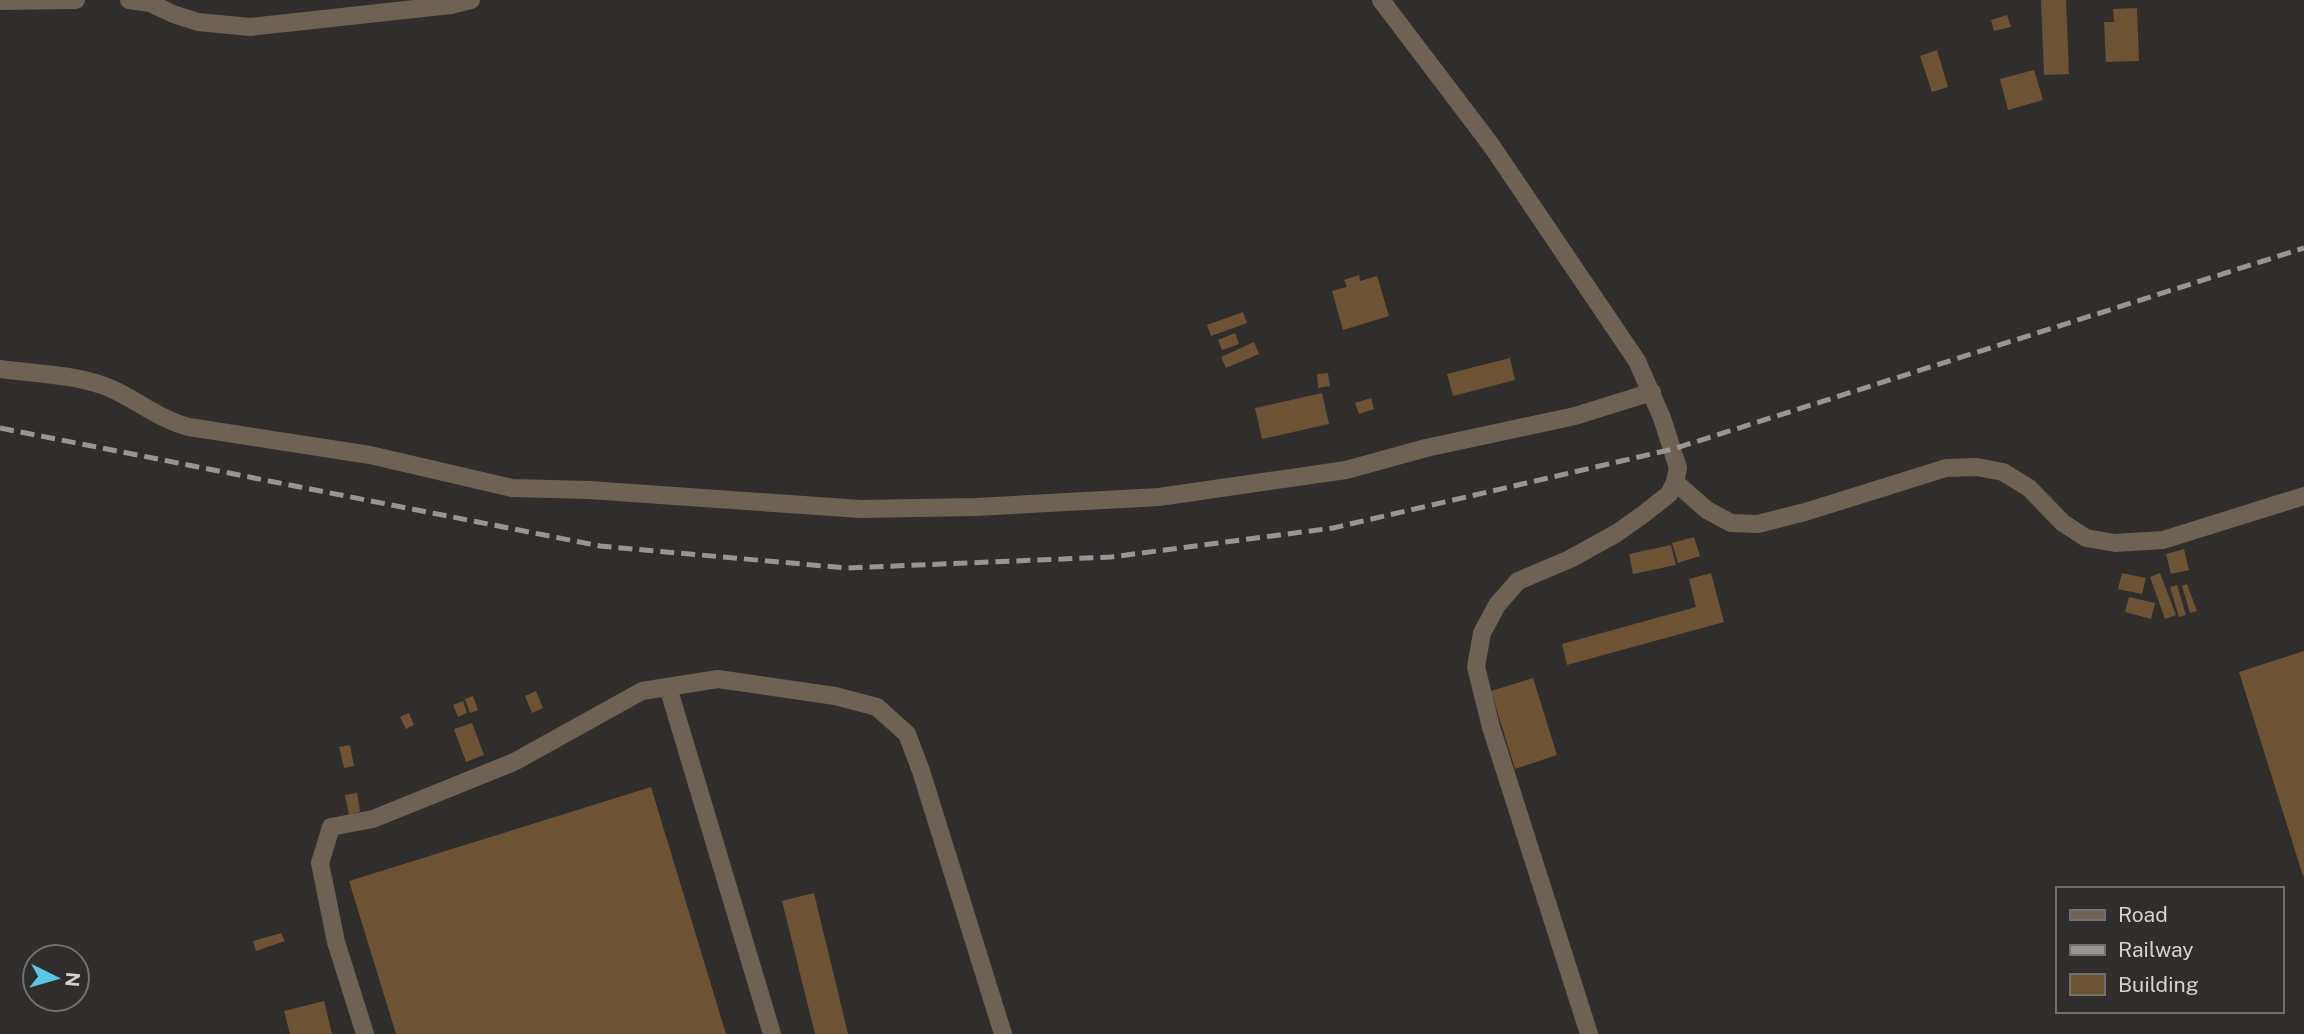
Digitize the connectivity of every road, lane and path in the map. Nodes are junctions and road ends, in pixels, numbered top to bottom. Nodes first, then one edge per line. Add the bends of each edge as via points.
1 (76, 0) edge
2 (129, 0) edge
3 (471, 0) edge
4 (1381, 0) edge
5 (0, 2) edge
6 (0, 369) edge
7 (1652, 392) junction
8 (1675, 482) junction
9 (2304, 496) edge
10 (668, 687) junction
11 (365, 1034) edge
12 (772, 1034) edge
13 (1003, 1034) edge
14 (1589, 1034) edge

1 - 5 street
2 - 3 street via 150,3 198,22 250,27
4 - 7 street via 1491,145 1637,361
6 - 7 street via 79,379 189,427 370,455 512,488 860,509 1093,501 1227,489 1346,470 1576,416
7 - 8 street via 1678,468
8 - 9 street via 1707,510 1731,523 1758,524 1946,468 1978,467 2003,472 2029,488 2063,523 2086,537 2115,543 2163,540
8 - 14 street via 1669,494 1617,533 1518,581 1497,605 1482,633 1476,667
10 - 11 street via 642,691 514,762 373,818 331,827 320,863 336,942
10 - 12 street
10 - 13 street via 718,679 835,695 877,707 907,734

